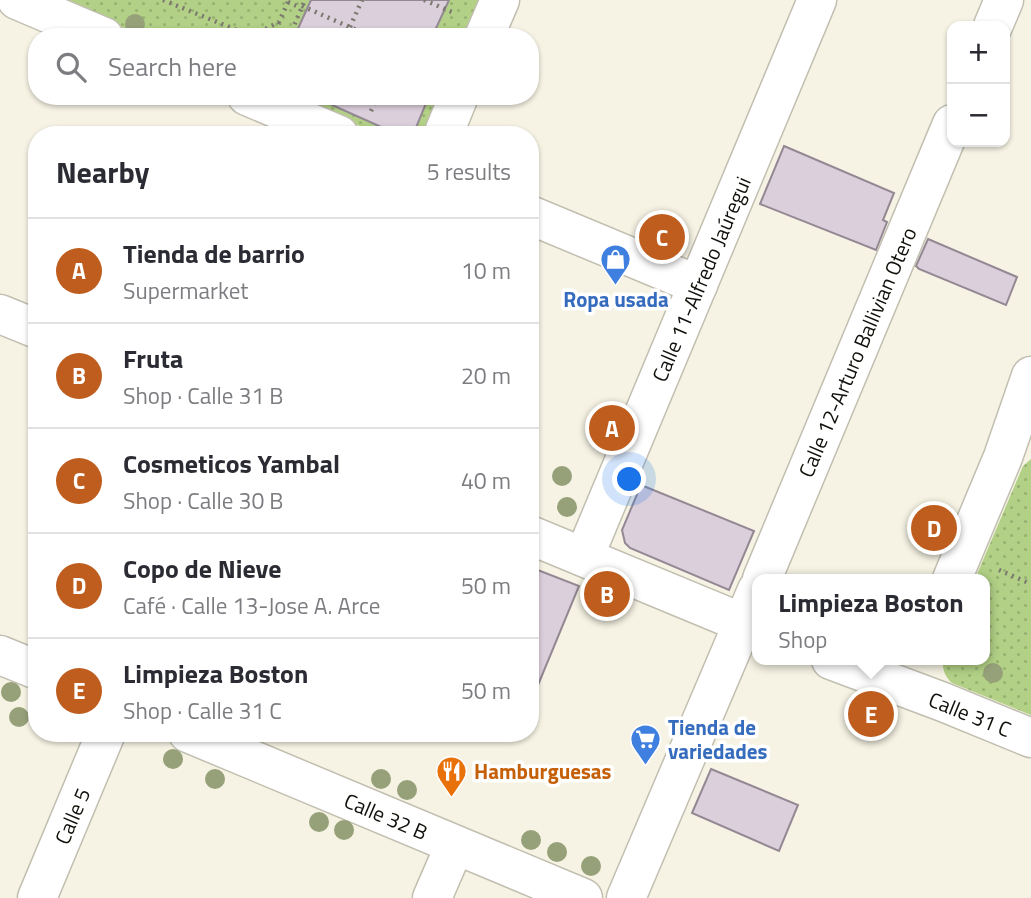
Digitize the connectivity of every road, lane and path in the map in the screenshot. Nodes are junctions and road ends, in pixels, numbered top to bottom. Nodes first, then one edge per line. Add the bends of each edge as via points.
1 (17, 0) edge
2 (163, 0) edge
3 (305, 0) edge
4 (362, 0) edge
5 (424, 0) edge
6 (447, 0) edge
7 (499, 0) edge
8 (817, 0) edge
9 (1004, 0) edge
10 (289, 1) edge
11 (302, 7) junction
12 (444, 8) junction
13 (454, 12) dead end
14 (995, 21) edge
15 (279, 22) junction
16 (350, 27) joint
17 (83, 28) edge
18 (226, 28) edge
19 (267, 28) edge
20 (277, 28) edge
21 (293, 28) edge
22 (488, 28) edge
23 (268, 105) edge
24 (455, 105) edge
25 (318, 126) edge
26 (447, 126) edge
27 (947, 136) edge
28 (539, 219) edge
29 (698, 285) junction
30 (0, 314) edge
31 (28, 325) edge
32 (1031, 376) edge
33 (1023, 424) edge
34 (539, 539) edge
35 (584, 557) junction
36 (997, 569) dead end
37 (764, 574) edge
38 (954, 574) edge
39 (1031, 584) edge
40 (752, 614) edge
41 (752, 616) edge
42 (0, 655) edge
43 (860, 665) edge
44 (28, 666) edge
45 (912, 674) edge
46 (1031, 738) edge
47 (102, 742) edge
48 (209, 742) edge
49 (455, 845) junction
50 (37, 898) edge
51 (432, 898) edge
52 (583, 898) edge
53 (626, 898) edge

1 - 17 street
2 - 18 path
3 - 11 path
4 - 16 path
5 - 12 path
6 - 12 path
7 - 22 street
8 - 29 street, Calle 11-Alfredo Jaúregui
9 - 14 street
10 - 11 path
10 - 15 path
11 - 16 path
11 - 21 path
12 - 13 path
15 - 19 path
15 - 20 path
23 - 25 street
24 - 26 street
27 - 37 street, Calle 12-Arturo Ballivian Otero
28 - 29 street
29 - 35 street, Calle 11-Alfredo Jaúregui
30 - 31 street
32 - 33 street
33 - 38 street
34 - 35 street
35 - 40 street
36 - 39 path
41 - 53 street
42 - 44 street
43 - 45 street, Calle 31 C
45 - 46 street, Calle 31 C
47 - 50 street, Calle 5
48 - 49 street, Calle 32 B
49 - 51 street
49 - 52 street, Calle 32 B

